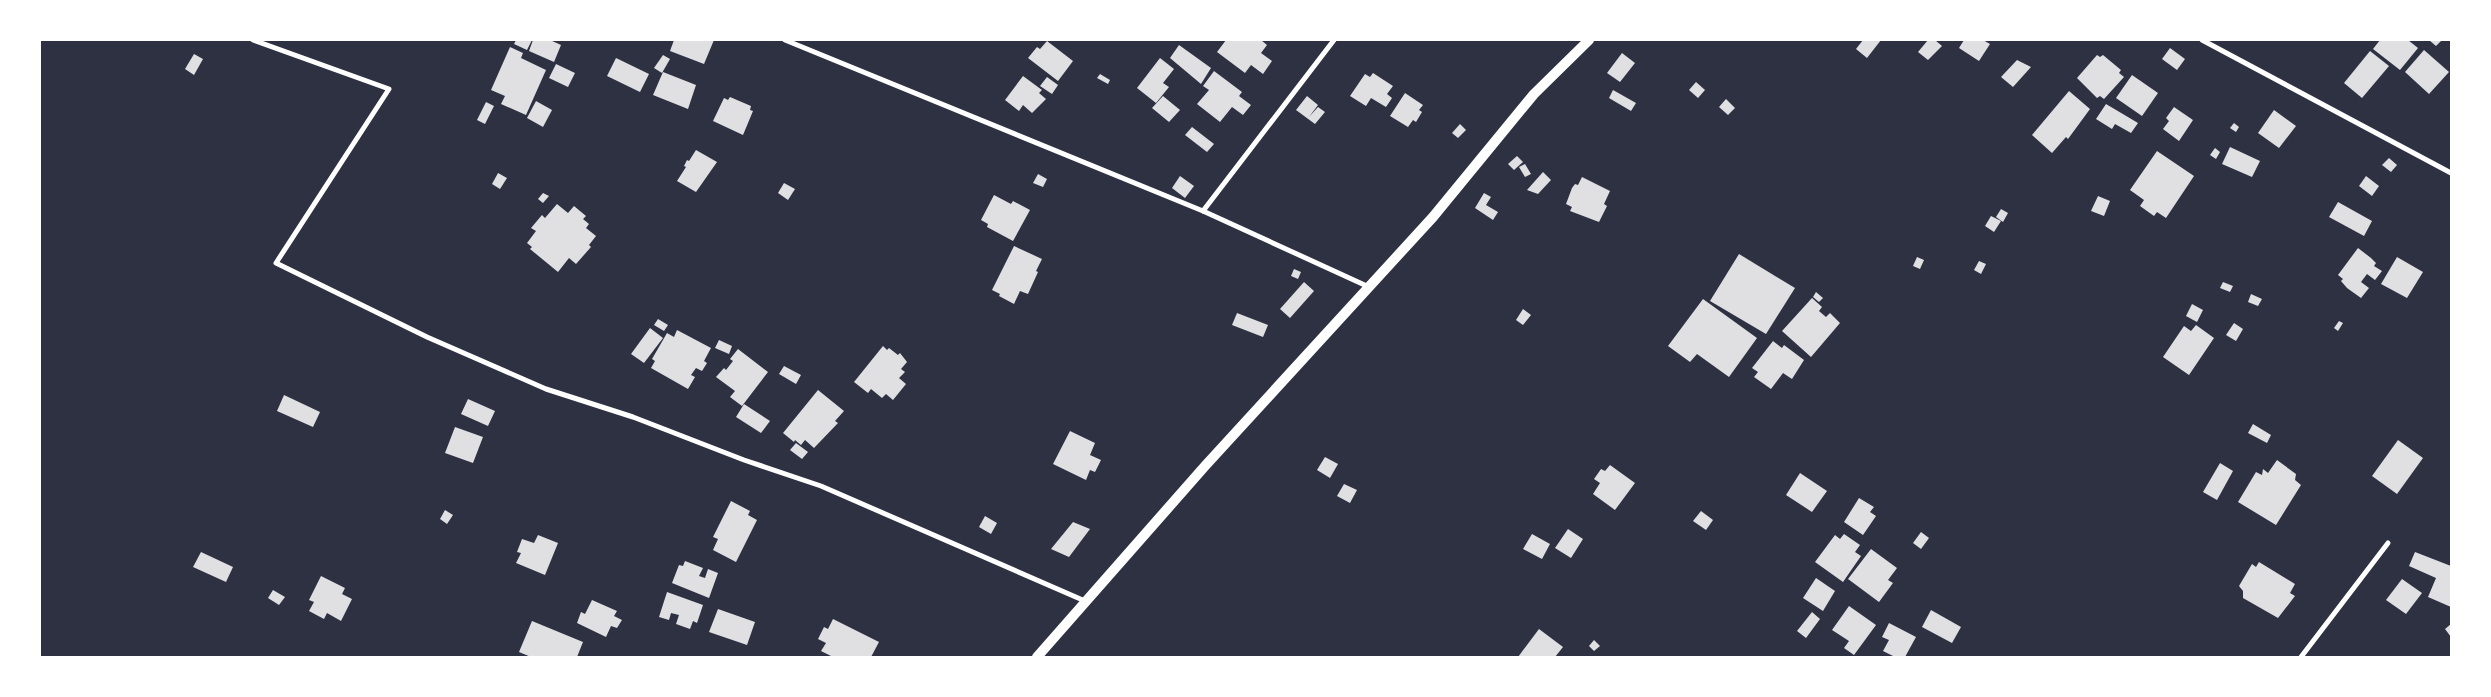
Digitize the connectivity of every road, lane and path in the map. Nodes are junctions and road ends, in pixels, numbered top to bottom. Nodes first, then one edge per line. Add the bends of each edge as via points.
1 (253, 40) edge
2 (785, 40) edge
3 (1334, 40) edge
4 (1589, 40) edge
5 (2202, 40) edge
6 (2451, 173) edge
7 (1203, 211) junction
8 (1369, 287) junction
9 (2388, 543) dead end
10 (1085, 601) junction
11 (1037, 657) edge
12 (2301, 657) edge

1 - 10 street via 389,89 276,263 427,337 546,389 633,417 821,486
2 - 7 street
3 - 7 street
4 - 8 main road via 1534,94 1433,217
5 - 6 street
7 - 8 street
8 - 10 main road
9 - 12 street
10 - 11 main road

